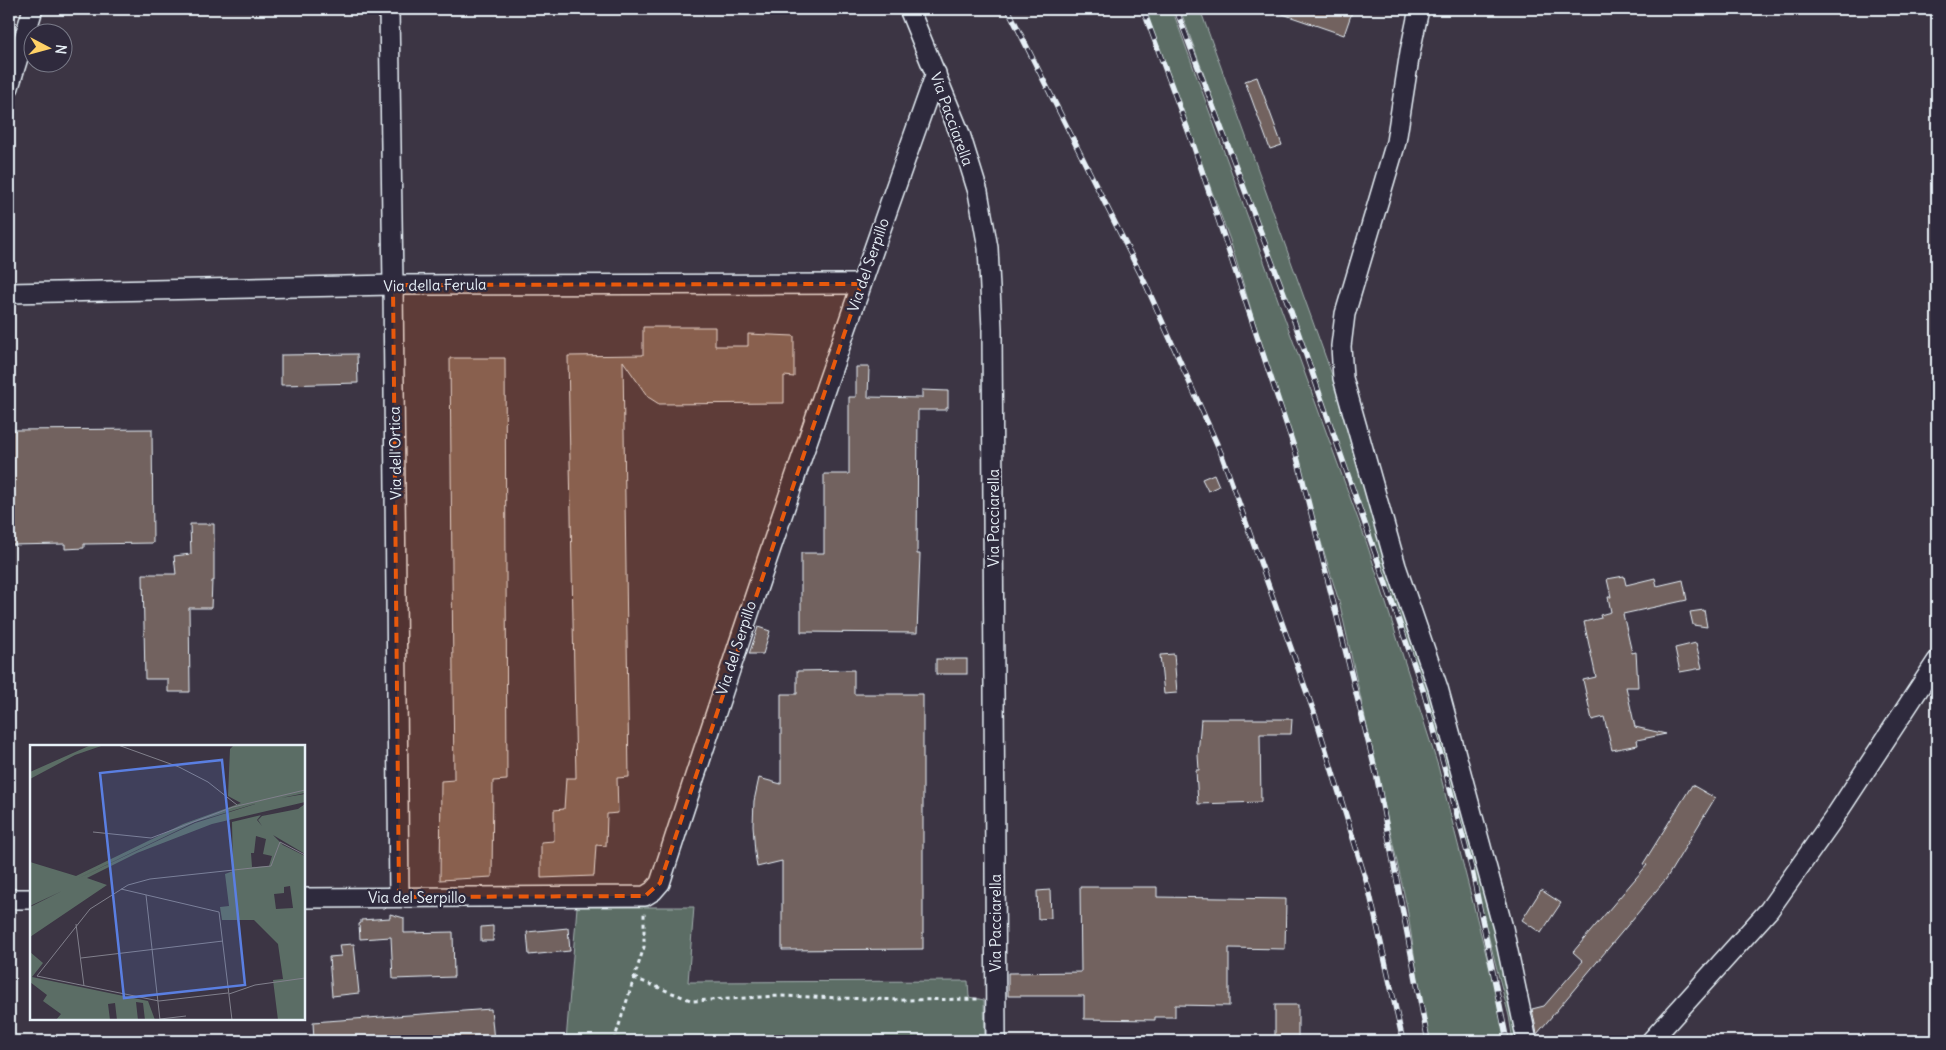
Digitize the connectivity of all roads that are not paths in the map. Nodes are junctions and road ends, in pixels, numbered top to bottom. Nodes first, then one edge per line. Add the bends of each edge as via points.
1 (33, 9) edge
2 (388, 9) edge
3 (909, 9) edge
4 (1419, 9) edge
5 (936, 74) junction
6 (9, 86) edge
7 (862, 284) junction
8 (393, 285) junction
9 (9, 293) edge
10 (1937, 661) edge
11 (399, 897) junction
12 (305, 898) edge
13 (9, 899) edge
14 (30, 899) edge
15 (996, 1041) edge
16 (1527, 1041) edge
17 (1651, 1041) edge

1 - 6 street
2 - 8 street, Via dell'Ortica
3 - 5 street, Via Pacciarella
4 - 16 street via 1396,142 1344,314 1342,378 1396,566 1438,688 1503,928
5 - 7 street, Via del Serpillo
5 - 15 street, Via Pacciarella via 978,192 988,248 992,329
7 - 8 street, Via della Ferula
7 - 11 street, Via del Serpillo via 747,615 660,882 653,892 645,896
8 - 9 street, Via della Ferula
8 - 11 street, Via dell'Ortica
10 - 17 street via 1769,910
11 - 12 street, Via del Serpillo
13 - 14 street

